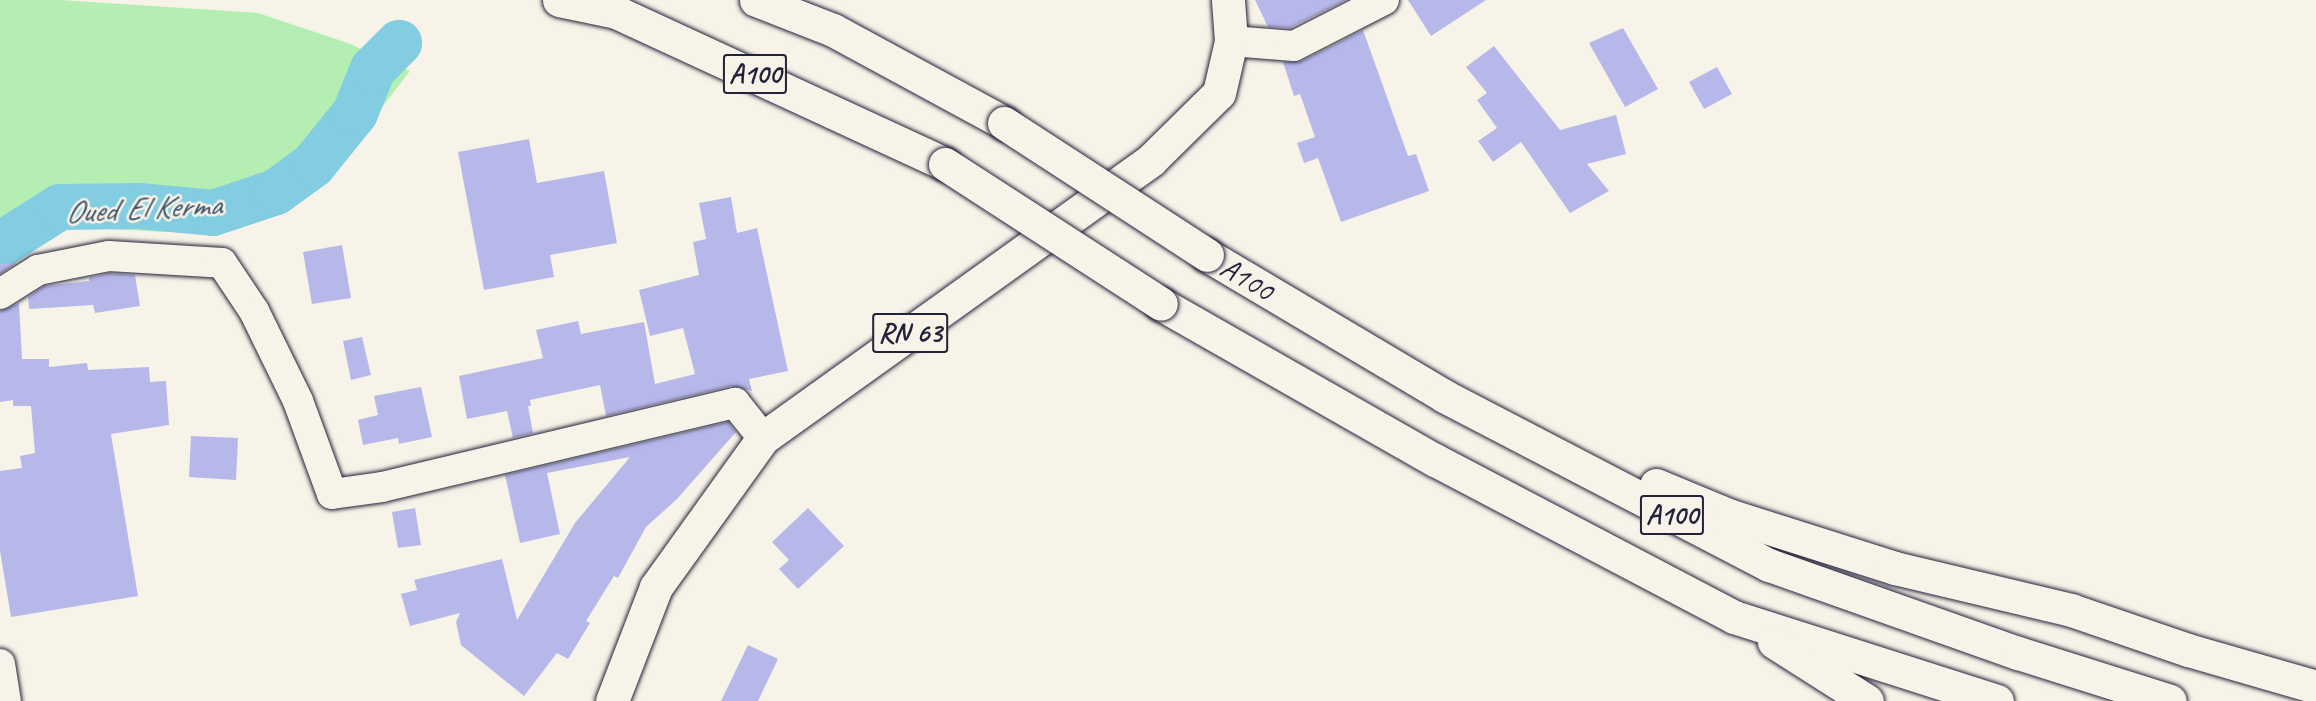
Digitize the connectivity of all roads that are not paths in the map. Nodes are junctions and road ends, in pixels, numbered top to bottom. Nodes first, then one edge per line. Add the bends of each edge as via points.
1 (559, 0) edge
2 (756, 0) edge
3 (1228, 0) edge
4 (1384, 0) edge
5 (1231, 41) junction
6 (0, 294) edge
7 (1444, 396) junction
8 (763, 438) junction
9 (1734, 617) junction
10 (0, 664) edge
11 (2316, 687) edge
12 (6, 701) edge
13 (612, 701) edge
14 (1867, 701) edge
15 (1997, 701) edge
16 (2170, 701) edge

1 - 9 main road, A100 / A100, bridge via 616,12 945,164 1161,304 1494,493
2 - 7 main road, A100 / A100, bridge via 833,30 1004,123 1207,255
3 - 5 main road, RN 63
4 - 5 street via 1294,46
5 - 8 main road, RN 63 via 1219,93 1151,159
6 - 8 street via 38,270 109,256 222,263 254,311 293,391 333,494 381,487 735,403
7 - 11 main road via 1731,516 1894,568 2071,610 2188,650
7 - 16 main road, A100 / A100 via 1769,565 2018,653
8 - 13 main road, RN 63 via 656,588
9 - 14 main road
9 - 15 main road, A100 / A100
10 - 12 street

